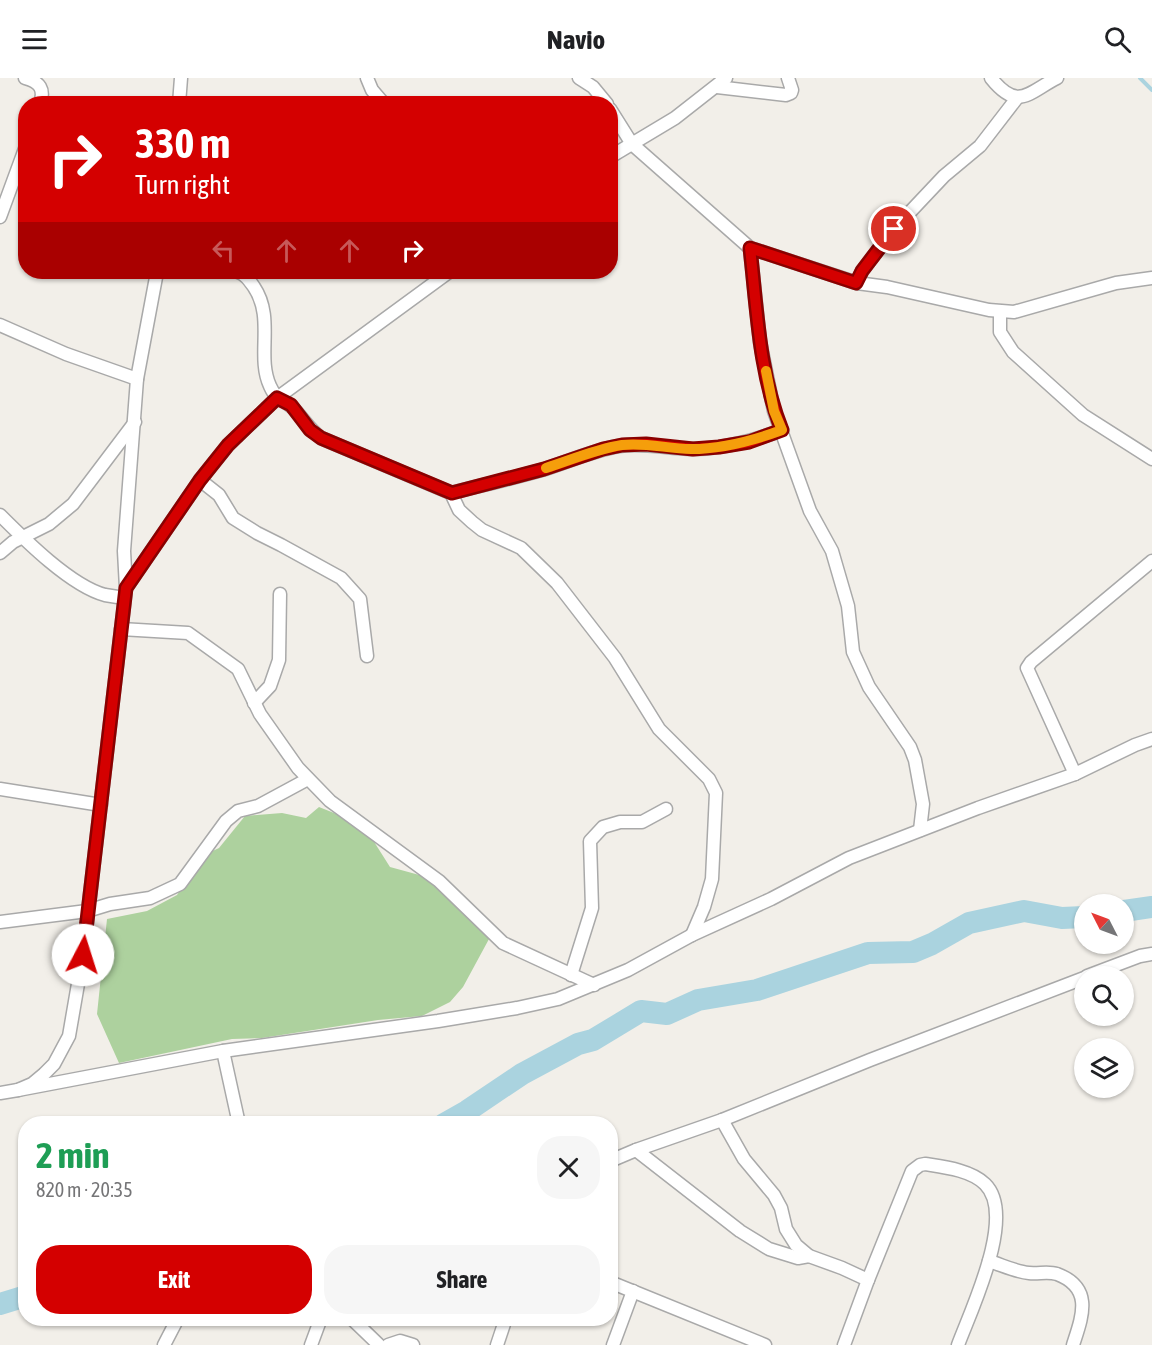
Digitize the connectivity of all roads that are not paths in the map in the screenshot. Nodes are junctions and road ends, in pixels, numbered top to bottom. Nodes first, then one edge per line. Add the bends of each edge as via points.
1 (25, 78) edge
2 (181, 78) edge
3 (367, 78) edge
4 (579, 78) edge
5 (788, 78) edge
6 (991, 78) edge
7 (1058, 78) edge
8 (722, 82) edge
9 (43, 96) edge
10 (180, 96) edge
11 (377, 96) edge
12 (600, 96) edge
13 (1017, 98) junction
14 (618, 122) edge
15 (632, 144) junction
16 (618, 152) edge
17 (18, 168) edge
18 (0, 217) edge
19 (750, 248) junction
20 (1152, 278) edge
21 (155, 279) edge
22 (248, 279) edge
23 (439, 279) edge
24 (856, 283) junction
25 (1000, 312) junction
26 (0, 328) edge
27 (138, 379) junction
28 (277, 398) junction
29 (135, 422) junction
30 (782, 430) junction
31 (1152, 459) edge
32 (200, 480) junction
33 (452, 493) junction
34 (0, 515) edge
35 (23, 538) junction
36 (0, 553) edge
37 (1152, 561) edge
38 (125, 593) junction
39 (280, 594) dead end
40 (121, 629) junction
41 (367, 656) dead end
42 (254, 703) junction
43 (1152, 739) edge
44 (1075, 774) junction
45 (308, 779) junction
46 (0, 789) edge
47 (101, 805) junction
48 (666, 809) dead end
49 (920, 830) junction
50 (87, 911) junction
51 (0, 922) edge
52 (692, 935) junction
53 (1152, 954) edge
54 (1114, 966) edge
55 (571, 975) junction
56 (1074, 982) edge
57 (594, 985) junction
58 (223, 1052) junction
59 (18, 1090) junction
60 (0, 1093) edge
61 (237, 1116) edge
62 (722, 1120) junction
63 (636, 1150) junction
64 (618, 1158) edge
65 (809, 1256) junction
66 (989, 1261) junction
67 (868, 1280) junction
68 (618, 1285) edge
69 (633, 1291) junction
70 (174, 1326) edge
71 (318, 1326) edge
72 (359, 1326) edge
73 (503, 1326) edge
74 (732, 1339) edge
75 (164, 1345) edge
76 (311, 1345) edge
77 (379, 1345) edge
78 (388, 1345) edge
79 (413, 1345) edge
80 (497, 1345) edge
81 (612, 1345) edge
82 (765, 1345) edge
83 (844, 1345) edge
84 (958, 1345) edge
85 (1073, 1345) edge

1 - 9 street via 34,80
2 - 10 street
3 - 11 street
4 - 12 street
5 - 8 street via 792,90 786,95
6 - 13 street
7 - 13 street via 1029,96
8 - 15 street
13 - 24 street via 980,146 944,176 894,229
14 - 15 street
15 - 16 street
15 - 19 street
17 - 18 street
19 - 24 street
19 - 30 street via 760,342 774,411
20 - 25 street via 1116,283 1014,312
21 - 27 street
22 - 28 street via 261,298 266,342 264,367
23 - 28 street
24 - 25 street
25 - 31 street via 1000,332 1013,352 1097,426
26 - 27 street
27 - 29 street
28 - 32 street via 228,445
28 - 33 street via 291,405 321,438
29 - 35 street via 73,504 49,524
29 - 38 street via 124,551
30 - 33 street via 719,447 622,445
30 - 49 street via 810,511 832,551 848,606 853,652 869,687 915,760 923,804
32 - 38 street
32 - 41 street via 219,495 233,518 341,578 360,599
33 - 52 street via 459,510 472,522 521,548 557,583 590,622 659,729 709,779 716,793 712,879
34 - 35 street
35 - 36 street
35 - 38 street via 74,579 104,595
37 - 44 street via 1027,668
38 - 40 street
39 - 42 street via 279,660 270,686
40 - 42 street via 188,633 238,669
40 - 47 street
42 - 45 street
43 - 44 street
44 - 49 street
45 - 50 street via 258,806 238,811 226,821 180,884 150,898
45 - 55 street via 330,801 439,881 503,944
46 - 47 street
47 - 50 street
48 - 55 street via 642,822 603,827 590,841 592,908
49 - 52 street via 849,858
50 - 51 street
50 - 59 street via 69,1036 54,1064
52 - 57 street
53 - 54 street
55 - 57 street
56 - 62 street
57 - 58 street via 558,999 517,1008
58 - 59 street
58 - 61 street
59 - 60 street
62 - 63 street
62 - 65 street via 744,1160 774,1195 796,1245
63 - 64 street
63 - 65 street via 740,1232 770,1249 798,1258
65 - 67 street
66 - 67 street via 997,1229 993,1195 976,1178 925,1164 912,1171
66 - 84 street
66 - 85 street via 1027,1273 1057,1274 1071,1282 1084,1305
67 - 83 street
68 - 69 street
69 - 74 street
69 - 81 street
70 - 75 street
71 - 76 street
72 - 77 street
73 - 80 street
74 - 82 street
78 - 79 street via 400,1341

